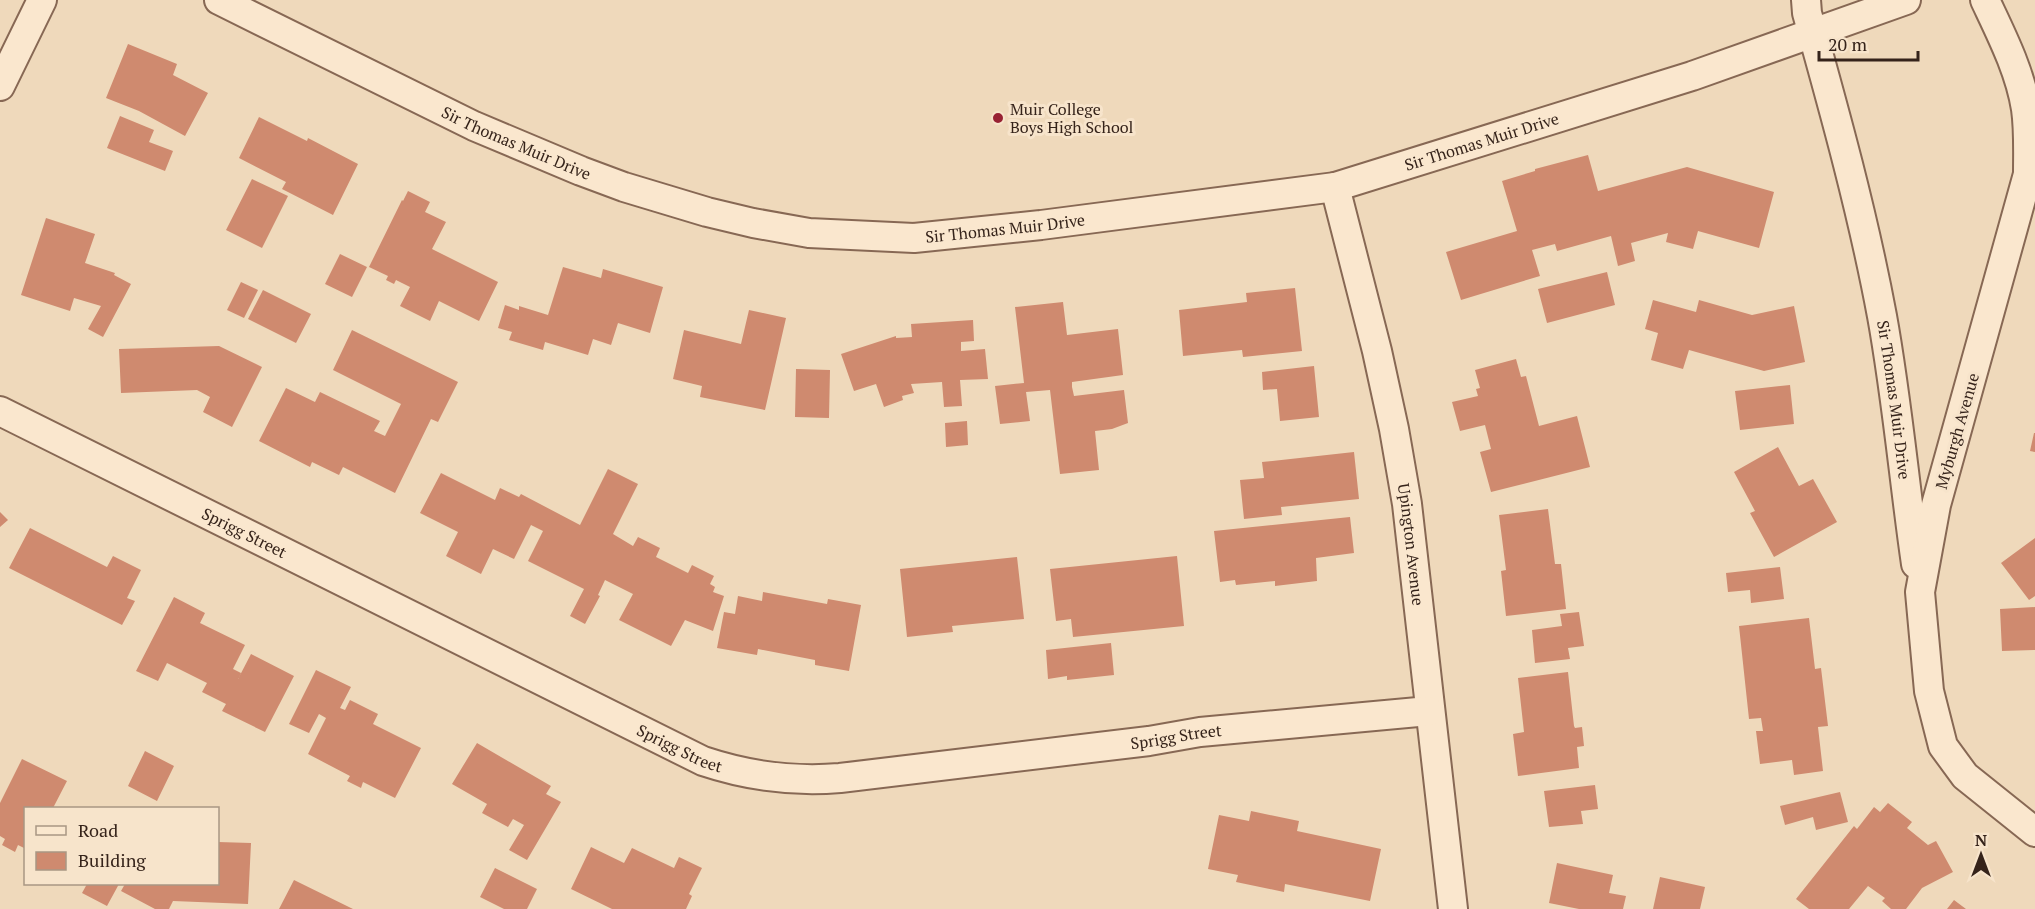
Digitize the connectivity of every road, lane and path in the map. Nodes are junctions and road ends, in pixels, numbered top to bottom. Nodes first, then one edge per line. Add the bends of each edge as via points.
1 (42, 0) edge
2 (219, 0) edge
3 (1806, 0) edge
4 (1906, 0) edge
5 (1985, 0) edge
6 (1813, 34) junction
7 (0, 86) edge
8 (1335, 187) junction
9 (0, 411) edge
10 (1920, 592) junction
11 (1429, 711) junction
12 (2035, 832) edge
13 (1453, 909) edge

1 - 7 street
2 - 8 street, Sir Thomas Muir Drive via 474,126 581,171 708,212 809,233 925,237
3 - 6 street, Sir Thomas Muir Drive
4 - 6 street, Sir Thomas Muir Drive
5 - 10 street, Myburgh Avenue via 2026,108 2028,174 1936,505
6 - 8 street, Sir Thomas Muir Drive via 1692,76
6 - 10 street, Sir Thomas Muir Drive via 1882,316
8 - 11 street, Upington Avenue via 1396,440 1407,504
9 - 11 street, Sprigg Street via 703,761 735,772 809,781 1200,732
10 - 12 street, Myburgh Avenue via 1929,691 1943,746 1965,776
11 - 13 street, Upington Avenue

